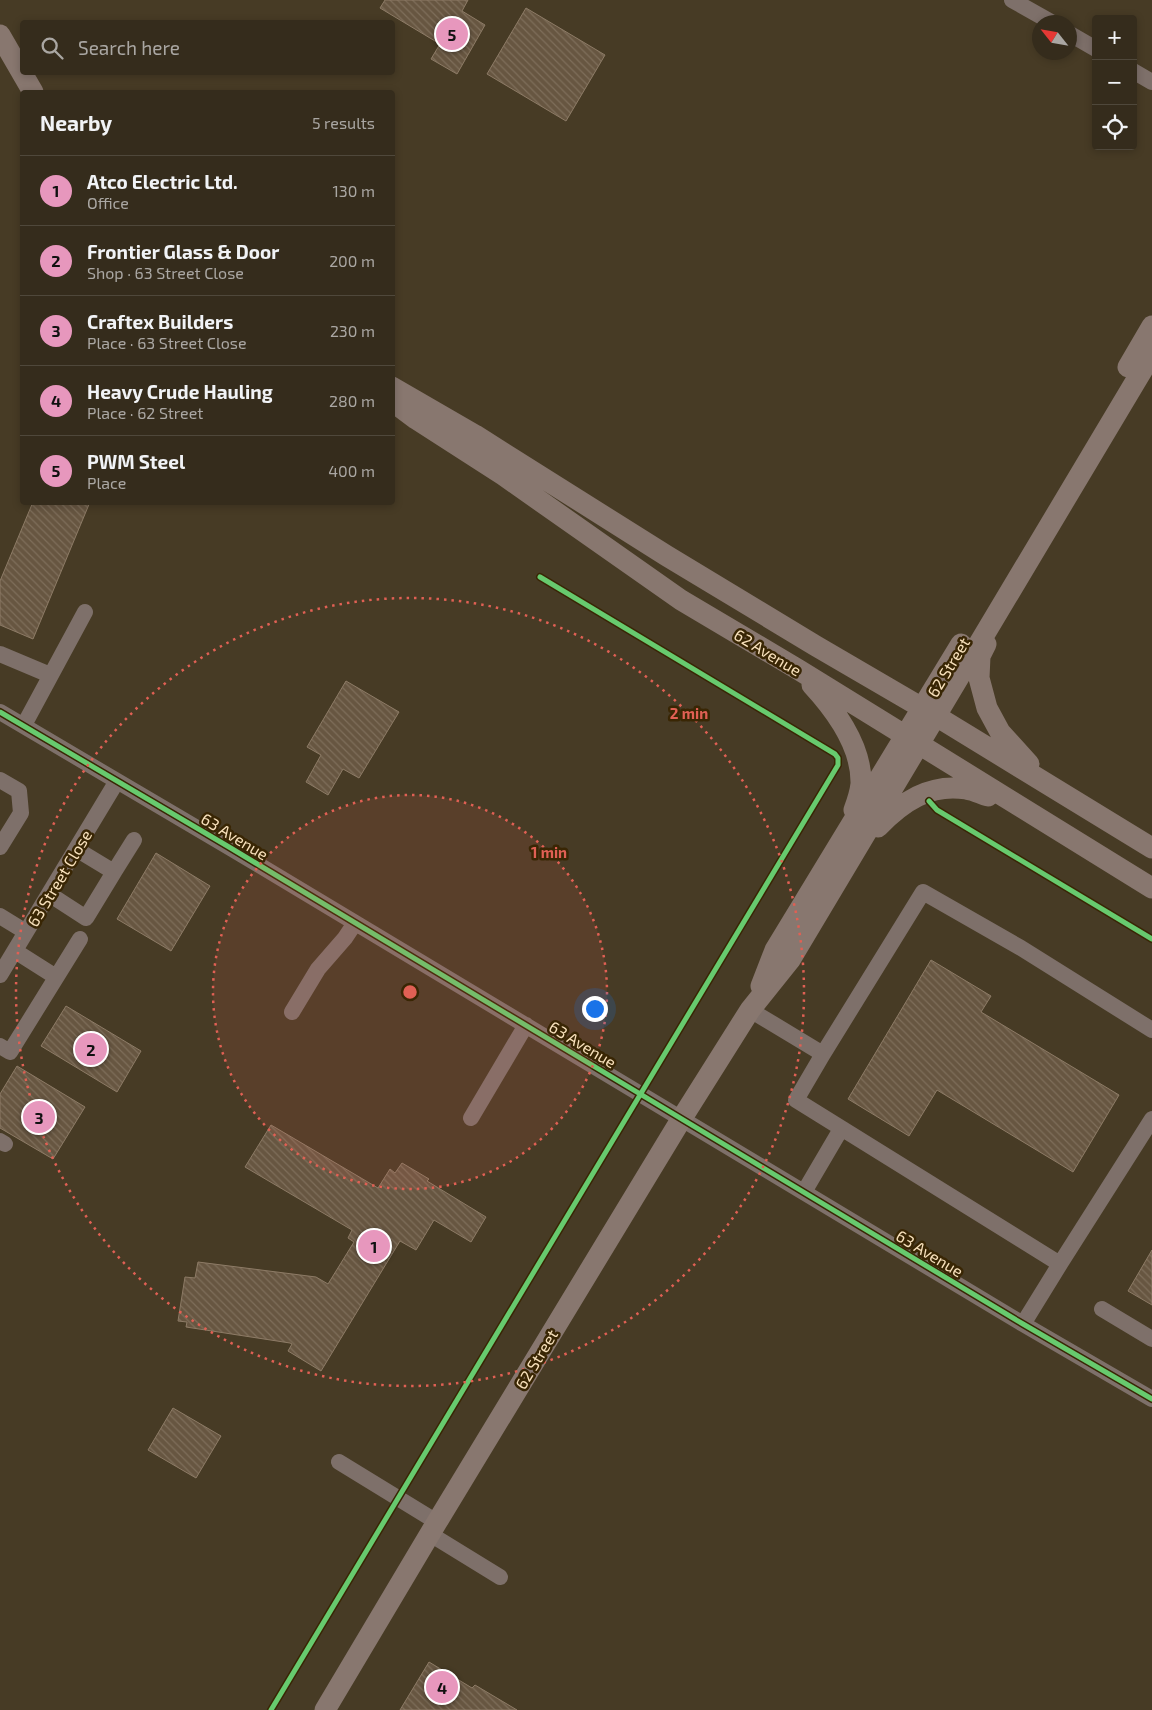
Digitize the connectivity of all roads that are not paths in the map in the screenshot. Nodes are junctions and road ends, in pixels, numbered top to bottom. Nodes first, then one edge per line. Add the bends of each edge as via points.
1 (1012, 0) edge
2 (1038, 15) edge
3 (0, 35) edge
4 (1077, 38) edge
5 (1092, 47) edge
6 (20, 70) edge
7 (1137, 73) edge
8 (23, 75) edge
9 (1152, 82) edge
10 (32, 90) edge
11 (1152, 326) edge
12 (1152, 354) edge
13 (395, 389) edge
14 (395, 404) edge
15 (1003, 602) junction
16 (85, 612) dead end
17 (0, 654) edge
18 (799, 670) junction
19 (50, 675) junction
20 (0, 712) edge
21 (930, 712) junction
22 (24, 725) junction
23 (913, 741) junction
24 (0, 780) edge
25 (117, 781) junction
26 (1046, 782) junction
27 (1024, 810) junction
28 (848, 830) junction
29 (134, 840) dead end
30 (0, 848) edge
31 (1152, 848) edge
32 (76, 850) junction
33 (852, 857) junction
34 (114, 872) junction
35 (1152, 888) edge
36 (49, 894) junction
37 (0, 916) edge
38 (355, 923) junction
39 (26, 932) junction
40 (80, 939) dead end
41 (15, 951) junction
42 (0, 975) edge
43 (56, 977) junction
44 (750, 1010) junction
45 (292, 1012) dead end
46 (526, 1025) junction
47 (1152, 1030) edge
48 (0, 1046) edge
49 (823, 1054) junction
50 (470, 1118) dead end
51 (682, 1118) junction
52 (1152, 1119) edge
53 (841, 1129) junction
54 (804, 1192) junction
55 (1060, 1264) junction
56 (1102, 1309) dead end
57 (1023, 1324) junction
58 (1152, 1339) edge
59 (1152, 1400) edge
60 (339, 1462) dead end
61 (434, 1528) junction
62 (500, 1577) dead end
63 (325, 1710) edge

1 - 2 street
3 - 6 main road
4 - 5 street
7 - 9 street
8 - 10 main road
11 - 21 main road, 62 Street
12 - 15 main road, 62 Street
13 - 21 main road, 62 Avenue via 475,434 675,561
14 - 18 main road, 62 Avenue via 652,581
15 - 21 main road, 62 Street
15 - 26 main road via 980,656 979,678 987,708 1000,732
16 - 19 street
17 - 19 street
18 - 23 main road, 62 Avenue
18 - 28 main road via 837,716 855,751 861,783
19 - 22 street
20 - 22 street, 63 Avenue
21 - 23 main road, 62 Street
21 - 26 main road, 62 Avenue
22 - 25 street, 63 Avenue
23 - 27 main road, 62 Avenue
23 - 28 main road, 62 Street
23 - 33 main road, 62 Street
24 - 30 street via 19,791 21,813
25 - 32 street, 63 Street Close
25 - 38 street, 63 Avenue
26 - 31 main road, 62 Avenue
27 - 33 main road via 968,789 925,792 894,811
27 - 35 main road, 62 Avenue
28 - 44 main road, 62 Street via 775,950
29 - 34 street
32 - 34 street
32 - 36 street, 63 Street Close
33 - 44 main road, 62 Street via 790,960
34 - 36 street via 86,918
36 - 39 street, 63 Street Close
37 - 39 street
38 - 45 street via 318,969
38 - 46 street, 63 Avenue
39 - 41 street, 63 Street Close
40 - 43 street
41 - 42 street, 63 Street Close
41 - 43 street
43 - 48 street via 10,1052
44 - 49 street
44 - 51 main road, 62 Street
46 - 50 street
46 - 51 street, 63 Avenue
47 - 49 street via 1021,948 923,892
49 - 53 street via 796,1100
51 - 54 street, 63 Avenue
51 - 61 main road, 62 Street
52 - 55 street
53 - 54 street
53 - 55 street
54 - 57 street, 63 Avenue
55 - 57 street
56 - 58 street
57 - 59 street, 63 Avenue
60 - 61 street
61 - 62 street
61 - 63 main road, 62 Street

